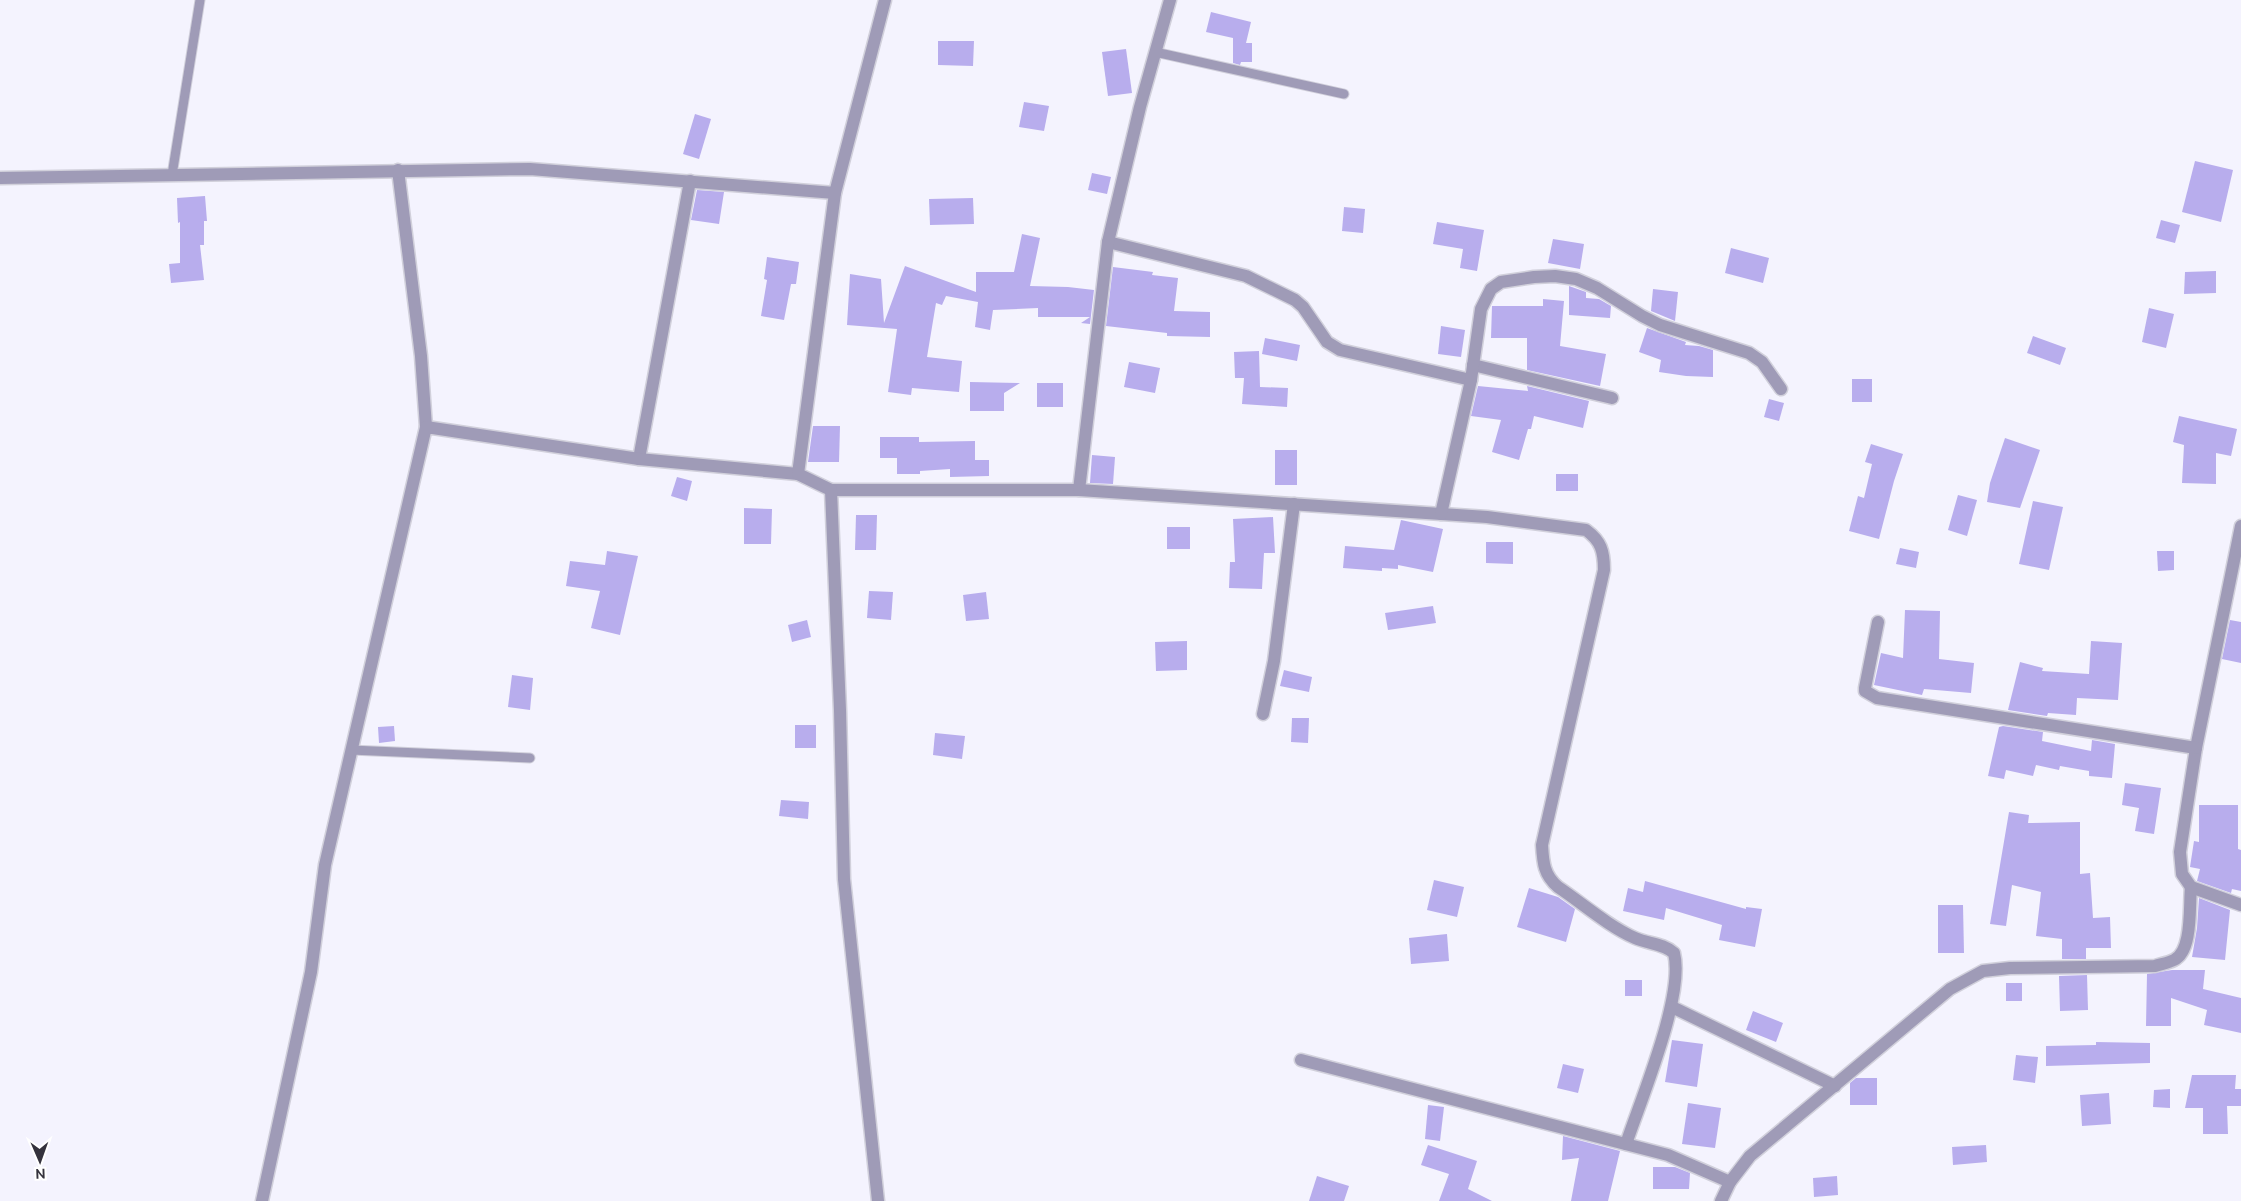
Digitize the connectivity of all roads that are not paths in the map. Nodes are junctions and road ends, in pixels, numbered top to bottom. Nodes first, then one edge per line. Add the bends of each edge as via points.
1 (200, 0) edge
2 (885, 0) edge
3 (1170, 0) edge
4 (1155, 52) junction
5 (1344, 94) dead end
6 (398, 170) junction
7 (172, 175) junction
8 (0, 178) edge
9 (690, 181) junction
10 (835, 193) junction
11 (1108, 242) junction
12 (1473, 365) junction
13 (1471, 380) junction
14 (1781, 389) dead end
15 (1612, 398) dead end
16 (426, 427) junction
17 (639, 459) junction
18 (798, 474) junction
19 (832, 490) junction
20 (1079, 490) junction
21 (1294, 504) junction
22 (1441, 514) junction
23 (2241, 526) edge
24 (1878, 622) dead end
25 (1263, 714) dead end
26 (2196, 748) junction
27 (352, 750) junction
28 (530, 758) dead end
29 (2190, 887) junction
30 (2241, 905) edge
31 (1672, 1007) junction
32 (1301, 1060) dead end
33 (1835, 1086) junction
34 (1626, 1144) junction
35 (1730, 1182) junction
36 (262, 1201) edge
37 (878, 1201) edge
38 (1720, 1201) edge

1 - 7 lane
2 - 10 street
3 - 4 street
4 - 5 lane
4 - 11 street
6 - 7 street
6 - 9 street via 530,169
6 - 16 street via 421,356
7 - 8 street
9 - 10 street
9 - 17 street
10 - 18 street
11 - 13 street via 1246,276 1295,300 1327,342 1340,350
11 - 20 street
12 - 13 street
12 - 14 street via 1481,309 1491,289 1501,282 1555,276 1576,279 1598,288 1660,324 1749,353 1762,362
12 - 15 street
13 - 22 street
16 - 17 street
16 - 27 street
17 - 18 street
18 - 19 street
19 - 20 street
19 - 37 street via 844,880
20 - 21 street
21 - 22 street
21 - 25 street via 1276,651
22 - 31 street via 1586,530 1598,539 1604,554 1604,570 1542,845 1543,865 1550,880 1621,930 1674,953 1678,966
23 - 26 street
24 - 26 street via 1865,688 1877,698
26 - 29 street via 2180,852 2182,874
27 - 28 lane
27 - 36 street via 325,865 311,972
29 - 30 street
29 - 33 street via 2188,939 2175,960 2155,966 1984,971 1950,989
31 - 33 street
31 - 34 street
32 - 34 street
33 - 35 street via 1750,1156
34 - 35 street via 1668,1155
35 - 38 street

